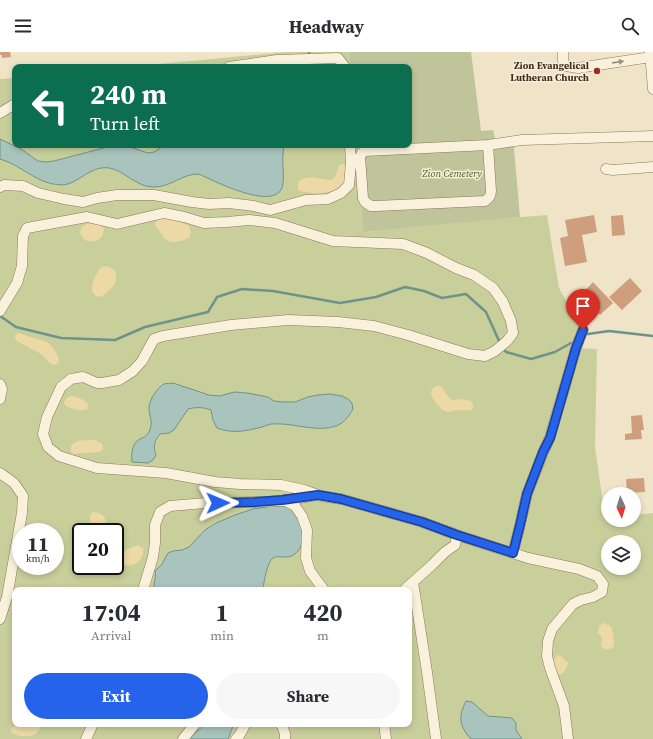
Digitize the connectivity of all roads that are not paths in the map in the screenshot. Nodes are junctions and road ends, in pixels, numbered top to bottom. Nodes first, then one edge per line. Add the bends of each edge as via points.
1 (563, 52) edge
2 (650, 55) edge
3 (250, 64) edge
4 (343, 64) edge
5 (653, 89) edge
6 (12, 106) edge
7 (0, 113) edge
8 (653, 136) edge
9 (488, 145) junction
10 (350, 148) edge
11 (653, 167) edge
12 (606, 169) dead end
13 (0, 187) edge
14 (0, 310) edge
15 (583, 330) dead end
16 (0, 384) edge
17 (0, 399) edge
18 (0, 473) edge
19 (318, 495) junction
20 (284, 500) junction
21 (457, 535) junction
22 (513, 553) junction
23 (413, 582) junction
24 (144, 587) edge
25 (322, 587) edge
26 (407, 587) edge
27 (0, 619) edge
28 (92, 727) edge
29 (192, 727) edge
30 (243, 727) edge
31 (282, 727) edge
32 (384, 727) edge
33 (86, 739) edge
34 (182, 739) edge
35 (236, 739) edge
36 (285, 739) edge
37 (386, 739) edge
38 (436, 739) edge
39 (568, 739) edge

1 -> 2 street via 566,66 578,68
2 - 5 street
3 - 4 street via 277,60 338,58
6 - 7 street
8 - 9 street via 522,140
9 - 9 street via 365,151 360,157 363,198 371,206 485,201 492,191
10 - 13 street via 349,185 342,193 270,210 229,203 192,202 154,195 117,195 83,202 38,193 23,186
11 - 12 street
14 - 19 street via 17,283 22,266 23,236 27,228 87,216 117,224 164,213 204,223 248,220 275,223 333,241 403,244 474,274 493,288 503,302 513,333 506,342 485,356 468,354 374,326 288,320 223,326 154,339 134,371 119,380 96,383 83,377 71,379 61,387 47,417 43,434 48,447 59,456 96,468 166,473 215,482 280,484
15 - 22 street via 550,438 527,494
16 - 17 street
18 - 27 street via 14,483 23,496 7,597
19 - 20 street
19 - 21 street via 387,511
20 - 24 street via 170,506 160,512 155,525 153,557
20 - 25 street via 295,506 302,516 307,530 306,558 310,571
21 - 22 street
21 - 23 street via 455,545 444,552
22 - 39 street via 579,569 597,576 603,584 602,592 572,604 552,629 548,640 546,656 564,706
23 - 26 street
23 - 38 street
28 - 33 street
29 - 34 street
30 - 35 street
31 - 36 street
32 - 37 street

